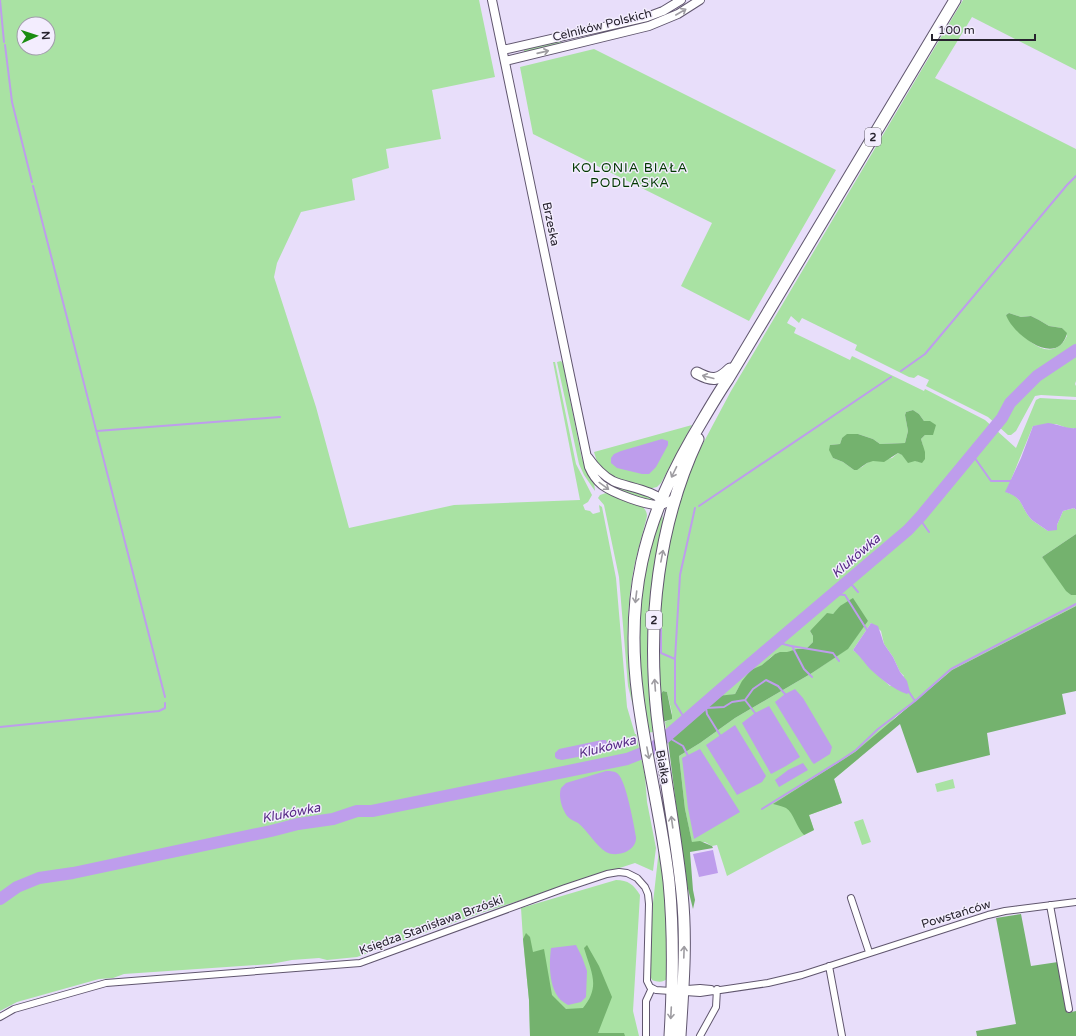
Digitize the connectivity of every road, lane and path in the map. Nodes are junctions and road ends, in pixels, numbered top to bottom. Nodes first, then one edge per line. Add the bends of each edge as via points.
1 (492, 0) edge
2 (681, 0) edge
3 (700, 0) edge
4 (955, 0) edge
5 (663, 11) junction
6 (667, 19) junction
7 (503, 50) junction
8 (505, 61) junction
9 (741, 359) junction
10 (697, 373) dead end
11 (728, 380) junction
12 (677, 497) junction
13 (662, 503) junction
14 (670, 518) junction
15 (851, 898) dead end
16 (1076, 902) edge
17 (1050, 905) junction
18 (870, 952) junction
19 (829, 966) junction
20 (652, 988) junction
21 (717, 989) junction
22 (678, 991) junction
23 (1068, 1009) dead end
24 (0, 1017) edge
25 (646, 1036) edge
26 (670, 1036) edge
27 (680, 1036) edge
28 (700, 1036) edge
29 (842, 1036) edge

1 - 7 street, Brzeska
2 - 5 street, Celników Polskich
6 -> 3 street, Celników Polskich
4 - 9 highway, 2
5 - 6 street
5 - 7 street, Celników Polskich via 615,25
8 -> 6 street, Celników Polskich via 621,34
7 - 8 street, Brzeska
8 - 13 street, Brzeska via 585,453 600,472 609,478 653,494
9 -> 10 highway via 720,378 710,379
9 - 11 highway, 2
11 - 12 highway, 2 via 694,449
11 -> 13 highway, 2 via 689,444
12 - 13 street
12 - 14 highway, 2
13 - 14 street
13 -> 22 highway, Białka / 2 via 642,559 635,608 634,643 638,698 664,846
22 -> 14 highway, Białka / 2 via 684,932 682,893 658,724 654,668 654,618 660,565
15 - 18 street
16 - 17 street, Powstańców
17 - 18 street, Powstańców via 988,914
17 - 23 street
18 - 19 street, Powstańców
19 - 21 street, Powstańców via 781,981
19 - 29 street
20 - 22 street
20 - 24 street, Księdza Stanisława Brzóski via 646,978 648,894 644,885 635,877 616,872 565,888 360,963 106,983 14,1009
20 - 25 street via 646,1002
21 - 22 street, Powstańców via 691,988
21 - 28 street via 716,1007
22 -> 26 highway, Białka / 2
22 - 27 highway, Białka / 2

